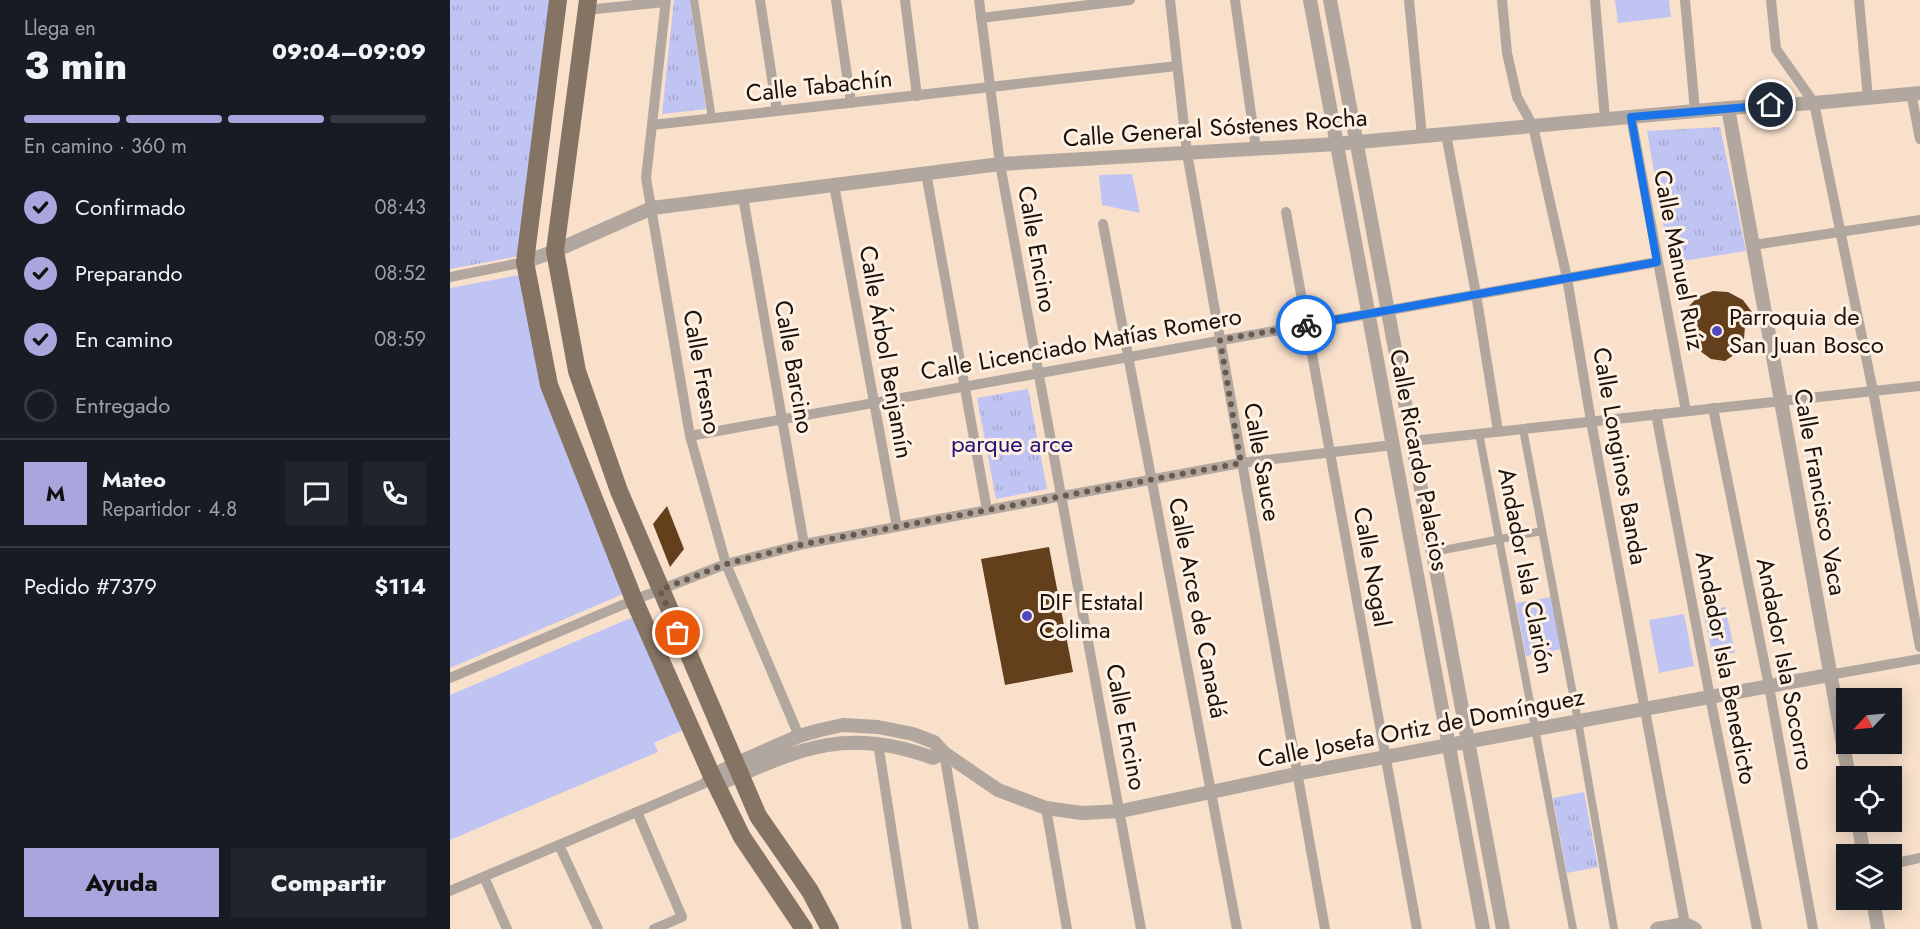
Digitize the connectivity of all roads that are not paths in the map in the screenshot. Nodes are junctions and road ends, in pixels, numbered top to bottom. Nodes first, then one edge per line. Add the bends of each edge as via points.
1 (558, 0) edge
2 (694, 0) edge
3 (760, 0) edge
4 (836, 0) edge
5 (905, 0) edge
6 (979, 0) edge
7 (1130, 0) edge
8 (1170, 0) edge
9 (1235, 0) edge
10 (1310, 0) edge
11 (1330, 0) edge
12 (1409, 0) edge
13 (1502, 0) edge
14 (1595, 0) edge
15 (1685, 0) edge
16 (1771, 0) edge
17 (1859, 0) edge
18 (665, 1) edge
19 (587, 5) edge
20 (981, 18) junction
21 (1177, 66) junction
22 (990, 88) junction
23 (1916, 93) edge
24 (917, 96) junction
25 (1868, 98) junction
26 (851, 103) junction
27 (1814, 103) junction
28 (1728, 108) junction
29 (777, 111) junction
30 (1695, 111) junction
31 (1631, 117) junction
32 (712, 118) junction
33 (1605, 119) junction
34 (652, 125) junction
35 (1533, 126) junction
36 (1446, 134) junction
37 (1422, 136) junction
38 (1920, 140) edge
39 (1357, 142) junction
40 (1337, 144) junction
41 (1256, 149) junction
42 (1186, 153) junction
43 (1000, 164) junction
44 (926, 173) junction
45 (834, 185) junction
46 (743, 197) junction
47 (652, 208) junction
48 (1286, 212) dead end
49 (1920, 220) edge
50 (1103, 224) dead end
51 (1839, 232) junction
52 (1753, 245) junction
53 (555, 251) junction
54 (525, 262) junction
55 (1657, 262) junction
56 (450, 277) edge
57 (1567, 278) junction
58 (1476, 294) junction
59 (1388, 310) junction
60 (1368, 314) junction
61 (1306, 325) junction
62 (1220, 340) junction
63 (1128, 357) junction
64 (1039, 373) junction
65 (965, 386) junction
66 (1920, 386) edge
67 (1873, 391) junction
68 (1782, 401) junction
69 (874, 403) junction
70 (1713, 408) junction
71 (1686, 411) junction
72 (1656, 414) junction
73 (782, 419) junction
74 (1591, 421) junction
75 (1523, 429) junction
76 (1498, 431) junction
77 (1479, 433) junction
78 (690, 436) junction
79 (1412, 441) junction
80 (1393, 445) junction
81 (1330, 451) junction
82 (1241, 463) junction
83 (1152, 479) junction
84 (1061, 496) junction
85 (987, 510) junction
86 (897, 527) junction
87 (1542, 531) junction
88 (1500, 540) junction
89 (804, 544) junction
90 (1433, 552) junction
91 (726, 564) junction
92 (660, 590) junction
93 (634, 600) junction
94 (1920, 647) edge
95 (1920, 659) edge
96 (1829, 675) junction
97 (450, 678) edge
98 (1769, 686) junction
99 (1710, 697) junction
100 (1644, 709) junction
101 (1578, 721) junction
102 (1536, 729) junction
103 (799, 736) junction
104 (1468, 741) junction
105 (878, 743) junction
106 (1449, 745) junction
107 (944, 753) junction
108 (1385, 757) junction
109 (1847, 766) edge
110 (738, 769) junction
111 (1296, 774) junction
112 (710, 782) junction
113 (1211, 791) junction
114 (1046, 808) junction
115 (637, 812) junction
116 (1121, 812) junction
117 (559, 844) junction
118 (1920, 858) edge
119 (1902, 862) edge
120 (484, 876) junction
121 (450, 891) edge
122 (1875, 910) edge
123 (831, 927) edge
124 (1690, 927) edge
125 (507, 929) edge
126 (598, 929) edge
127 (654, 929) edge
128 (804, 929) edge
129 (907, 929) edge
130 (974, 929) edge
131 (1067, 929) edge
132 (1142, 929) edge
133 (1238, 929) edge
134 (1325, 929) edge
135 (1417, 929) edge
136 (1483, 929) edge
137 (1503, 929) edge
138 (1573, 929) edge
139 (1614, 929) edge
140 (1657, 929) edge
141 (1757, 929) edge
142 (1813, 929) edge
143 (1878, 929) edge

1 - 54 main road
2 - 32 street
3 - 29 street
4 - 26 street
5 - 24 street
6 - 20 street, Calle Encino
7 - 20 street
8 - 21 street, Calle Sauce
9 - 41 street
10 - 40 street, Calle Ricardo Palacios
11 - 39 street, Calle Ricardo Palacios
12 - 37 street
13 - 35 street, Calle Longinos Banda via 1507,53 1517,97
14 - 33 street
15 - 30 street
16 - 27 street via 1776,49
17 - 25 street
18 - 19 street
18 - 34 street, Calle Fresno
19 - 53 main road
20 - 22 street, Calle Encino
21 - 22 street, Calle Tabachín
21 - 42 street, Calle Sauce
22 - 24 street, Calle Tabachín
22 - 43 street, Calle Encino
23 - 25 street, Calle General Sóstenes Rocha
23 - 38 street
24 - 26 street, Calle Tabachín
25 - 27 street, Calle General Sóstenes Rocha
26 - 29 street, Calle Tabachín
27 - 28 street, Calle General Sóstenes Rocha
27 - 51 street
28 - 30 street, Calle General Sóstenes Rocha
28 - 52 street, Calle Francisco Vaca
29 - 32 street, Calle Tabachín
30 - 31 street, Calle General Sóstenes Rocha
31 - 33 street, Calle General Sóstenes Rocha
31 - 55 street, Calle Manuel Ruíz
32 - 34 street, Calle Tabachín
33 - 35 street, Calle General Sóstenes Rocha
34 - 47 street, Calle Fresno via 646,178
35 - 36 street, Calle General Sóstenes Rocha
35 - 57 street, Calle Longinos Banda
36 - 37 street, Calle General Sóstenes Rocha
36 - 58 street
37 - 39 street, Calle General Sóstenes Rocha
39 - 40 street, Calle General Sóstenes Rocha
39 - 59 street, Calle Ricardo Palacios
40 - 41 street, Calle General Sóstenes Rocha
40 - 60 street, Calle Ricardo Palacios
41 - 42 street, Calle General Sóstenes Rocha
42 - 43 street, Calle General Sóstenes Rocha
42 - 62 street, Calle Sauce
43 - 44 street, Calle General Sóstenes Rocha
43 - 64 street, Calle Encino
44 - 45 street, Calle General Sóstenes Rocha
44 - 65 street
45 - 46 street, Calle General Sóstenes Rocha
45 - 69 street, Calle Árbol Benjamín
46 - 47 street, Calle General Sóstenes Rocha
46 - 73 street, Calle Barcino
47 - 53 street, Calle General Sóstenes Rocha
47 - 78 street, Calle Fresno
48 - 61 street, Calle Nogal
49 - 51 street
50 - 63 street, Calle Arce de Canadá
51 - 52 street
51 - 67 street
52 - 68 street, Calle Francisco Vaca
53 - 54 street, Calle General Sóstenes Rocha
53 - 92 main road via 577,371 619,491
54 - 56 street
54 - 93 main road via 549,385
55 - 57 street, Calle Licenciado Matías Romero
55 - 71 street, Calle Manuel Ruíz
57 - 58 street, Calle Licenciado Matías Romero
57 - 74 street, Calle Longinos Banda
58 - 59 street, Calle Licenciado Matías Romero
58 - 76 street
59 - 60 street, Calle Licenciado Matías Romero
59 - 79 street, Calle Ricardo Palacios
60 - 61 street, Calle Licenciado Matías Romero
60 - 80 street, Calle Ricardo Palacios
61 - 62 street, Calle Licenciado Matías Romero
61 - 81 street, Calle Nogal
62 - 63 street, Calle Licenciado Matías Romero
62 - 82 street, Calle Sauce
63 - 64 street, Calle Licenciado Matías Romero
63 - 83 street, Calle Arce de Canadá
64 - 65 street, Calle Licenciado Matías Romero
64 - 84 street, Calle Encino
65 - 69 street, Calle Licenciado Matías Romero
65 - 85 street
66 - 67 street
67 - 68 street
67 - 94 street
68 - 70 street
68 - 96 street, Calle Francisco Vaca
69 - 73 street, Calle Licenciado Matías Romero
69 - 86 street, Calle Árbol Benjamín
70 - 71 street
70 - 98 street, Andador Isla Socorro
71 - 72 street
72 - 74 street
72 - 99 street, Andador Isla Benedicto
73 - 78 street, Calle Licenciado Matías Romero
73 - 89 street, Calle Barcino
74 - 75 street
74 - 100 street, Calle Longinos Banda
75 - 76 street
75 - 87 street
76 - 77 street
77 - 79 street
77 - 88 street, Andador Isla Clarión
78 - 91 street, Calle Fresno
79 - 90 street, Calle Ricardo Palacios
80 - 81 street
80 - 106 street, Calle Ricardo Palacios
81 - 82 street
81 - 108 street, Calle Nogal
82 - 83 street
82 - 111 street, Calle Sauce
83 - 84 street
83 - 113 street, Calle Arce de Canadá
84 - 85 street
84 - 116 street, Calle Encino
85 - 86 street
86 - 89 street
87 - 88 street
87 - 101 street
88 - 90 street
88 - 102 street, Andador Isla Clarión
89 - 91 street
90 - 104 street, Calle Ricardo Palacios
91 - 92 street
91 - 103 street, Calle Fresno
92 - 93 street
92 - 110 main road
93 - 97 street
93 - 112 main road
95 - 96 street, Calle Josefa Ortiz de Domínguez
96 - 98 street, Calle Josefa Ortiz de Domínguez
96 - 109 street, Calle Francisco Vaca
98 - 99 street, Calle Josefa Ortiz de Domínguez
98 - 142 street, Andador Isla Socorro
99 - 100 street, Calle Josefa Ortiz de Domínguez
99 - 141 street, Andador Isla Benedicto
100 - 101 street, Calle Josefa Ortiz de Domínguez
100 - 124 street, Calle Longinos Banda
101 - 102 street, Calle Josefa Ortiz de Domínguez
101 - 139 street
102 - 104 street, Calle Josefa Ortiz de Domínguez
102 - 138 street, Andador Isla Clarión
103 - 107 street, Calle Josefa Ortiz de Domínguez via 843,726 878,727 914,734 934,742
103 - 110 street, Calle Josefa Ortiz de Domínguez
104 - 106 street, Calle Josefa Ortiz de Domínguez
104 - 137 street, Calle Ricardo Palacios
105 - 107 street, Calle Josefa Ortiz de Domínguez via 933,758
105 - 110 street, Calle Josefa Ortiz de Domínguez via 848,741 823,745
105 - 129 street
106 - 108 street, Calle Josefa Ortiz de Domínguez
106 - 136 street, Calle Ricardo Palacios
107 - 114 street, Calle Josefa Ortiz de Domínguez via 998,790
107 - 130 street
108 - 111 street, Calle Josefa Ortiz de Domínguez
108 - 135 street, Calle Nogal
110 - 112 street, Calle Josefa Ortiz de Domínguez
110 - 123 main road via 758,816
111 - 113 street, Calle Josefa Ortiz de Domínguez
111 - 134 street, Calle Sauce
112 - 115 street
112 - 128 main road
113 - 116 street, Calle Josefa Ortiz de Domínguez
113 - 133 street, Calle Arce de Canadá
114 - 116 street, Calle Josefa Ortiz de Domínguez via 1082,813
114 - 131 street
115 - 117 street
115 - 127 street via 682,916
116 - 132 street, Calle Encino
117 - 120 street
117 - 126 street
118 - 119 street
120 - 121 street
120 - 125 street
122 - 143 street
124 - 140 street

